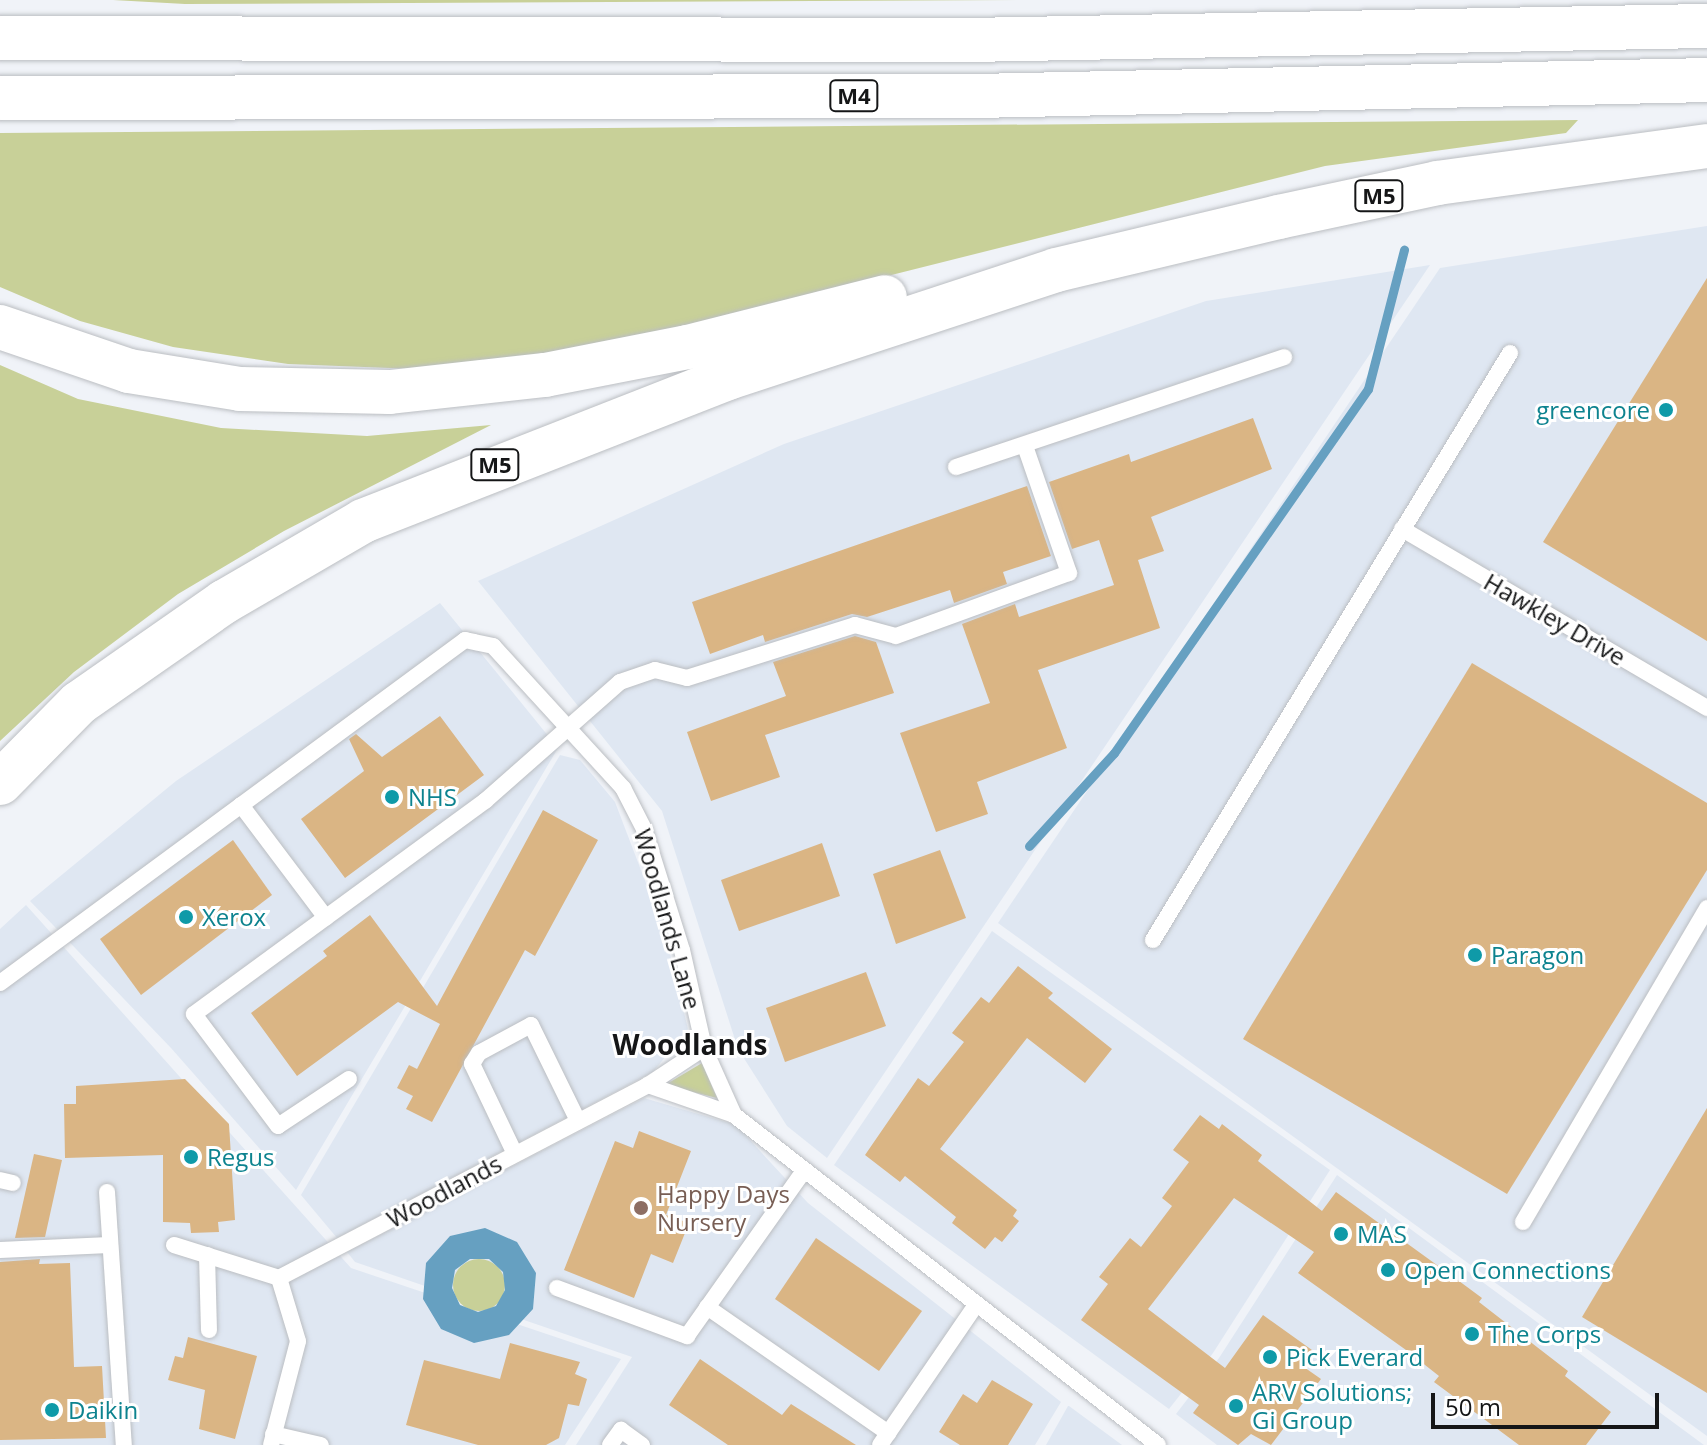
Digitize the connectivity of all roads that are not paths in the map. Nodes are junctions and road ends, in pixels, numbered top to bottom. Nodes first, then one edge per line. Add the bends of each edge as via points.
1 (1707, 26) edge
2 (0, 38) edge
3 (1707, 80) edge
4 (0, 98) edge
5 (1707, 146) edge
6 (1056, 270) junction
7 (0, 327) edge
8 (1510, 353) dead end
9 (1284, 357) dead end
10 (1025, 446) junction
11 (956, 467) dead end
12 (1402, 529) junction
13 (1707, 708) edge
14 (567, 724) junction
15 (0, 783) edge
16 (241, 805) junction
17 (1707, 908) edge
18 (326, 918) junction
19 (1153, 940) dead end
20 (0, 983) edge
21 (704, 1048) junction
22 (349, 1079) dead end
23 (648, 1085) junction
24 (734, 1115) junction
25 (578, 1121) junction
26 (515, 1154) junction
27 (803, 1172) junction
28 (107, 1192) dead end
29 (1523, 1222) dead end
30 (109, 1245) junction
31 (174, 1245) dead end
32 (0, 1250) edge
33 (207, 1255) junction
34 (279, 1278) junction
35 (557, 1288) dead end
36 (976, 1305) junction
37 (707, 1307) junction
38 (209, 1330) dead end
39 (884, 1439) edge
40 (272, 1440) edge
41 (124, 1445) edge
42 (321, 1445) edge
43 (610, 1445) edge
44 (642, 1445) edge
45 (1158, 1445) edge

1 - 2 highway via 969,40
3 - 4 highway, M4 via 976,96
5 - 6 highway, M5 via 1437,183
6 - 7 highway, M5 via 983,271 688,347 545,375 390,392 240,389 129,371
6 - 15 highway, M5 via 728,378 363,521 224,602 79,703
8 - 12 lane
9 - 10 lane
10 - 11 lane
10 - 14 lane via 1069,573 896,636 855,625 687,678 655,670 620,682
12 - 13 lane, Hawkley Drive
12 - 19 lane
14 - 16 lane, Woodlands Lane via 493,646 465,640
14 - 18 lane via 485,801
14 - 21 lane, Woodlands Lane via 623,788 644,829 682,950
16 - 18 lane
16 - 20 lane
17 - 29 lane
18 - 22 lane via 194,1014 278,1126
21 - 23 lane, Woodlands
21 - 24 lane, Woodlands Lane
23 - 24 lane
23 - 25 lane, Woodlands
24 - 27 lane, Woodlands Lane
25 - 26 lane, Woodlands
25 - 26 lane via 531,1025 479,1053 472,1064
26 - 34 lane, Woodlands
27 - 36 lane, Woodlands Lane
27 - 37 lane
28 - 30 lane
30 - 32 lane
30 - 41 lane
31 - 33 lane
33 - 34 lane
33 - 38 lane
34 - 40 lane via 298,1341
35 - 37 lane via 687,1336
36 - 39 lane
36 - 45 lane, Woodlands Lane
37 - 39 lane
40 - 42 lane
43 - 44 lane via 621,1430

